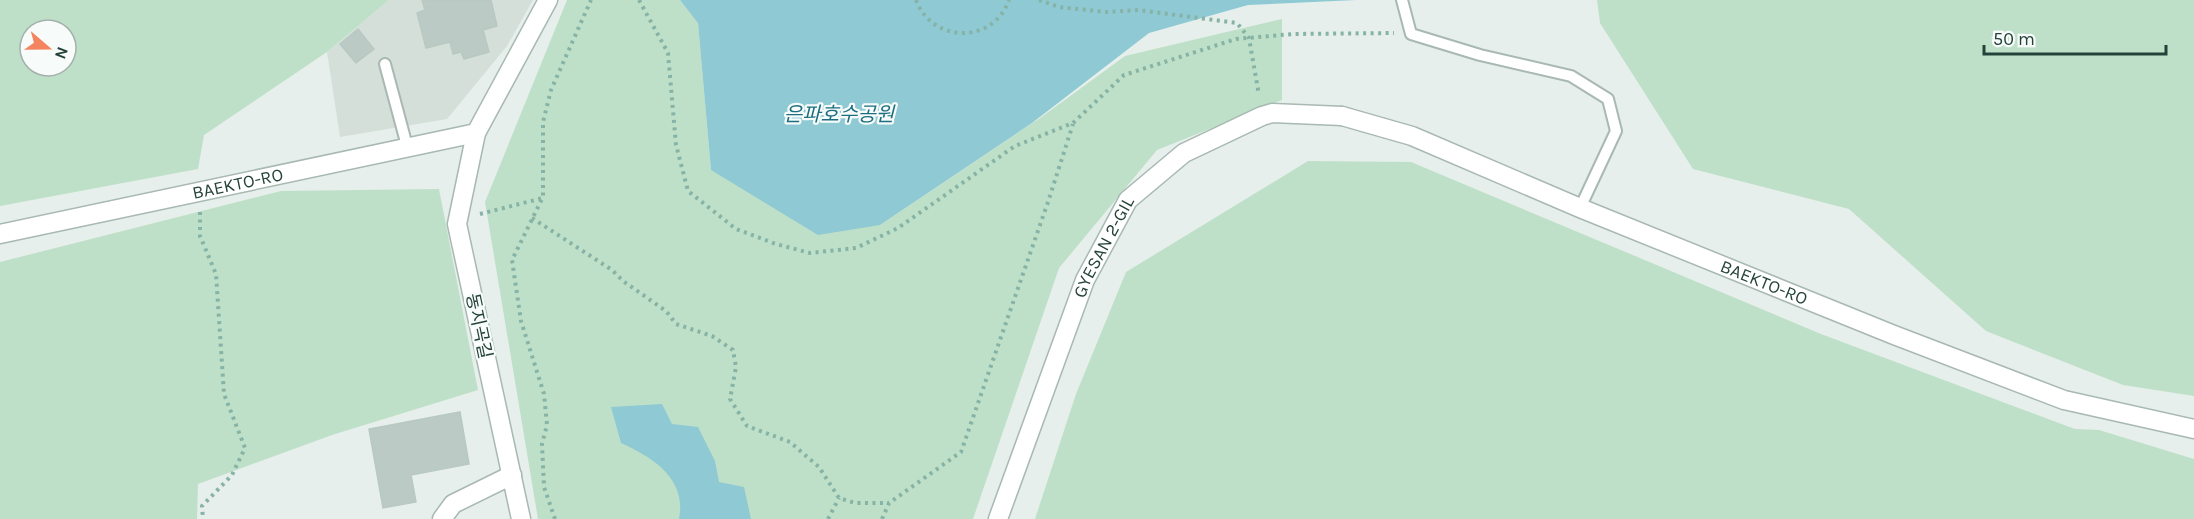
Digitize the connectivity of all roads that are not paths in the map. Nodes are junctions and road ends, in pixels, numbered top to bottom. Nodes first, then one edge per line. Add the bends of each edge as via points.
1 (548, 0) edge
2 (1402, 0) edge
3 (385, 64) dead end
4 (1342, 116) joint
5 (476, 133) junction
6 (406, 146) junction
7 (1580, 208) junction
8 (0, 234) edge
9 (2194, 429) edge
10 (512, 475) junction
11 (442, 519) edge
12 (521, 519) edge
13 (998, 519) edge

1 - 5 street, 동지곡길
2 - 7 lane via 1411,34 1571,76 1608,99 1616,131
3 - 6 lane
4 - 7 street, BAEKTO-RO via 1412,136
4 - 13 street, GYESAN 2-GIL via 1272,112 1184,153 1128,200 1085,280
5 - 6 street, BAEKTO-RO
5 - 10 street, 동지곡길 via 457,224
6 - 8 street, BAEKTO-RO
7 - 9 street, BAEKTO-RO via 2064,400
10 - 11 street via 453,504
10 - 12 street, 동지곡길

